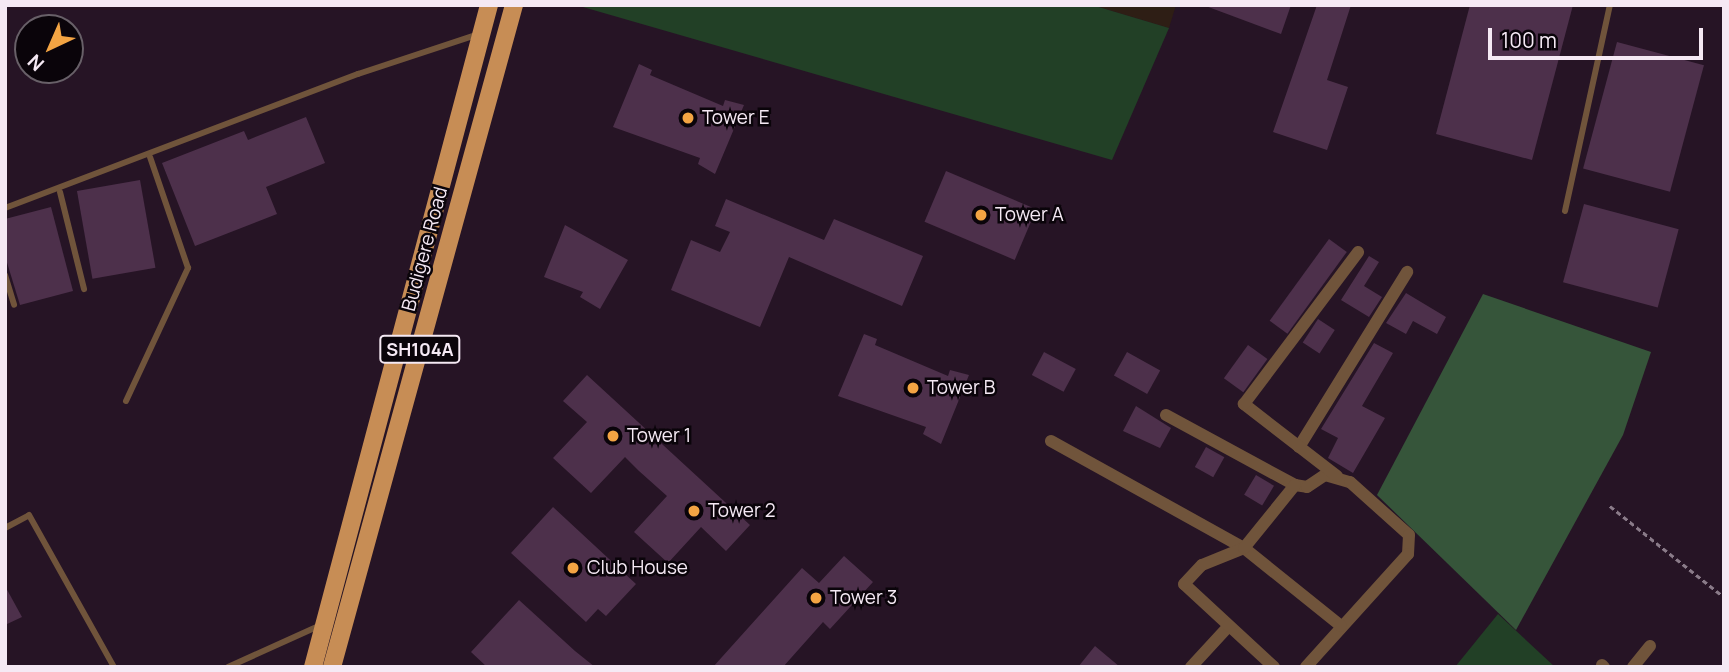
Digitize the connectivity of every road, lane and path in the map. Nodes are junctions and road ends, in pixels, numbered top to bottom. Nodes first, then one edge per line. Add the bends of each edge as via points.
1 (489, 5) edge
2 (514, 5) edge
3 (1610, 5) edge
4 (481, 33) junction
5 (150, 157) junction
6 (60, 192) junction
7 (5, 208) edge
8 (1564, 211) dead end
9 (1358, 252) dead end
10 (1407, 272) dead end
11 (5, 275) edge
12 (84, 289) dead end
13 (14, 306) dead end
14 (126, 401) dead end
15 (1166, 415) dead end
16 (1051, 441) dead end
17 (1299, 447) junction
18 (1337, 476) junction
19 (1295, 485) junction
20 (1610, 506) dead end
21 (5, 528) edge
22 (1244, 548) junction
23 (1724, 597) edge
24 (326, 623) junction
25 (1342, 626) junction
26 (1227, 628) junction
27 (1650, 646) dead end
28 (114, 667) edge
29 (228, 667) edge
30 (313, 667) edge
31 (332, 667) edge
32 (1191, 667) edge
33 (1274, 667) edge
34 (1306, 667) edge
35 (1633, 667) edge

1 - 4 main road, Budigere Road / SH104A
2 - 31 main road, Budigere Road / SH104A
3 - 8 lane
4 - 5 lane via 358,74
4 - 24 main road, Budigere Road / SH104A
5 - 6 lane
5 - 14 lane via 188,268
6 - 7 lane
6 - 12 lane
9 - 17 street via 1244,404
10 - 17 street
11 - 13 lane
15 - 19 street
16 - 22 street
17 - 18 street
18 - 19 street
18 - 25 street via 1395,521 1411,544
19 - 22 street
20 - 23 path
21 - 28 lane via 29,514
22 - 25 street
22 - 26 street via 1185,579 1187,591
24 - 29 lane
24 - 30 main road, Budigere Road / SH104A
25 - 34 street
26 - 32 street
26 - 33 street
27 - 35 street

